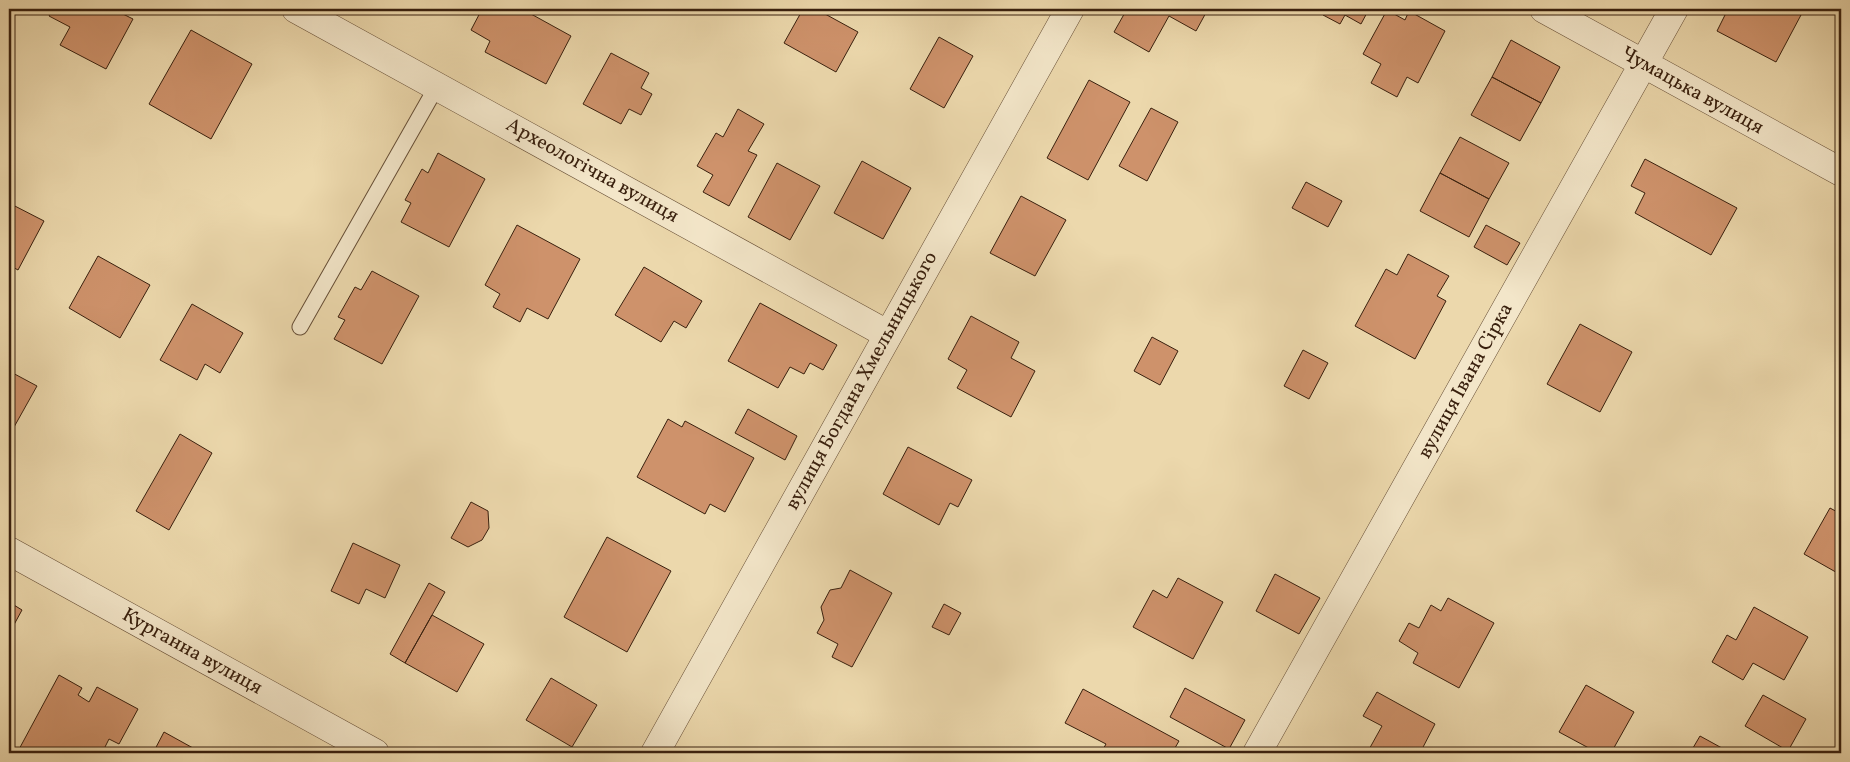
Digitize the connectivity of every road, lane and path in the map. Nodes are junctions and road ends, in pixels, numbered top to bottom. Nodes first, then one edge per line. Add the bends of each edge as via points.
1 (296, 9) edge
2 (1070, 9) edge
3 (1544, 9) edge
4 (1674, 9) edge
5 (1643, 64) junction
6 (437, 86) junction
7 (1841, 172) edge
8 (300, 327) dead end
9 (887, 334) junction
10 (9, 551) edge
11 (375, 753) edge
12 (655, 753) edge
13 (1257, 753) edge

1 - 6 street, Археологічна вулиця
2 - 9 street, вулиця Богдана Хмельницького
3 - 5 street, Чумацька вулиця
4 - 5 street, вулиця Івана Сірка
5 - 7 street, Чумацька вулиця
5 - 13 street, вулиця Івана Сірка
6 - 8 lane
6 - 9 street, Археологічна вулиця
9 - 12 street, вулиця Богдана Хмельницького
10 - 11 street, Курганна вулиця

